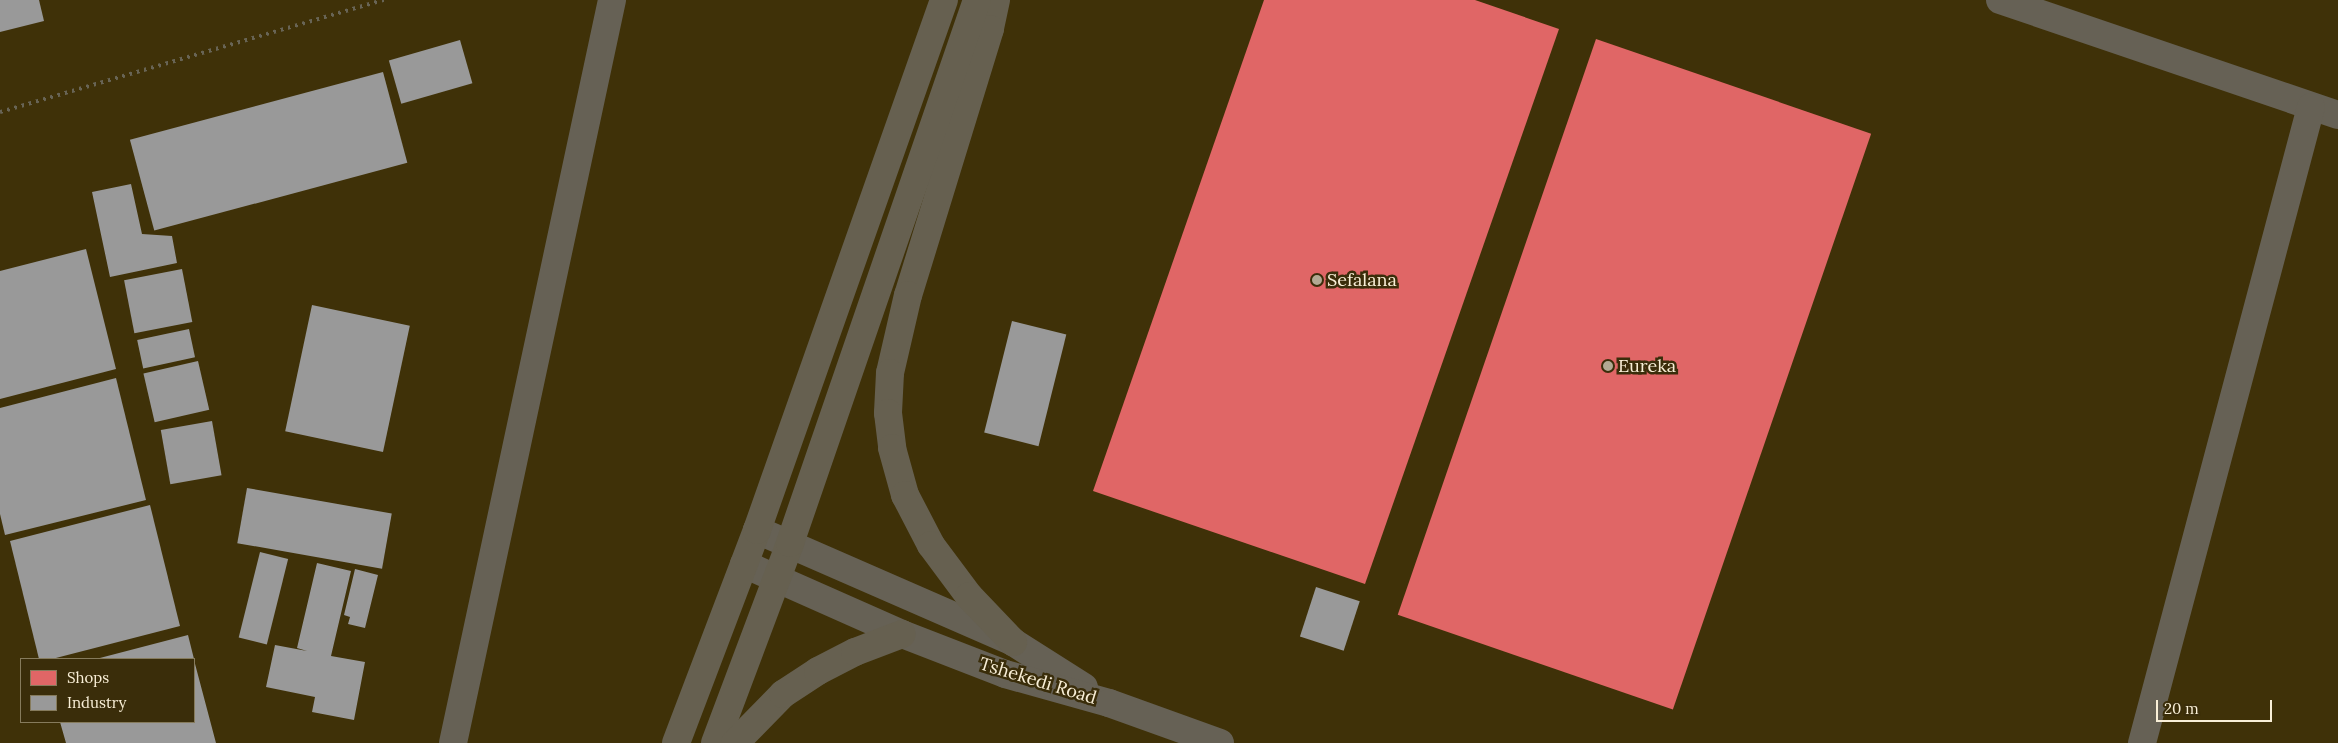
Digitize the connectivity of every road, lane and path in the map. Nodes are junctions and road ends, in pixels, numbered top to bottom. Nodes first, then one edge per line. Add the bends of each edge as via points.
1 (612, 0) edge
2 (944, 0) edge
3 (977, 0) edge
4 (996, 0) edge
5 (2000, 0) edge
6 (2311, 107) junction
7 (2338, 115) edge
8 (757, 530) junction
9 (790, 543) junction
10 (744, 564) junction
11 (776, 578) junction
12 (902, 634) junction
13 (1013, 642) junction
14 (1109, 703) junction
15 (452, 743) edge
16 (676, 743) edge
17 (716, 743) edge
18 (734, 743) edge
19 (1220, 743) edge
20 (2142, 743) edge

1 - 15 street
2 - 8 main road
3 - 9 main road
4 - 13 main road via 990,29 908,295 890,374 888,412 892,448 905,495 931,545 969,596
5 - 6 street
6 - 7 street
6 - 20 street
8 - 9 street, Tshekedi Road
8 - 10 main road
9 - 11 main road
9 - 13 street, Tshekedi Road
10 - 11 street, Tshekedi Road
10 - 16 main road
11 - 12 street, Tshekedi Road
11 - 17 main road
12 - 14 street, Tshekedi Road via 1005,674
12 - 18 main road via 818,670 783,694
13 - 14 street, Tshekedi Road
14 - 19 street

